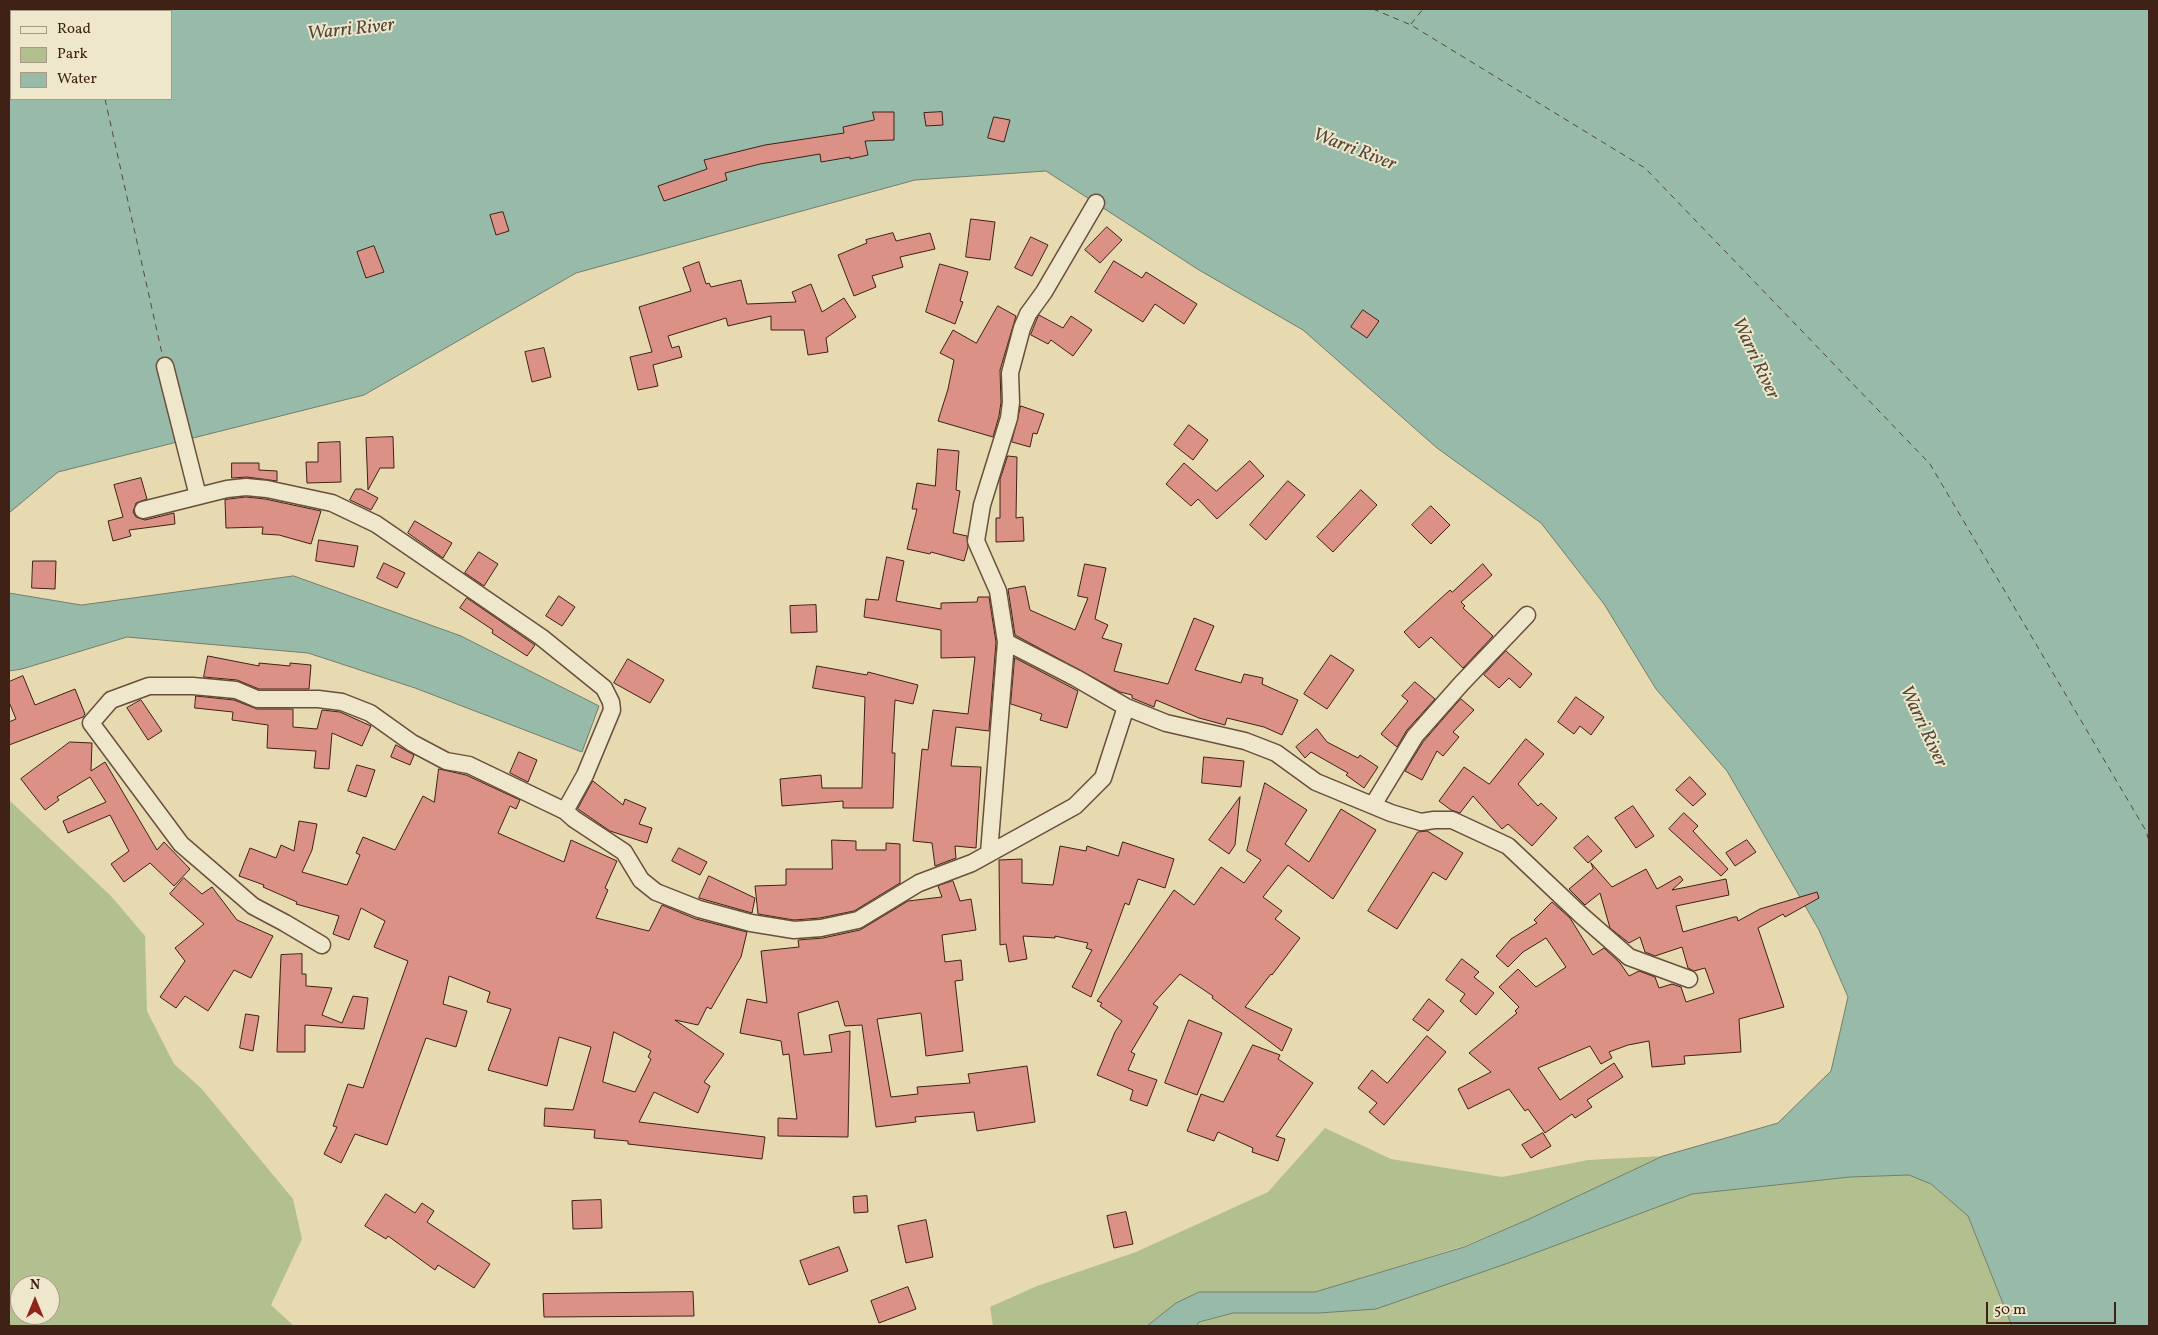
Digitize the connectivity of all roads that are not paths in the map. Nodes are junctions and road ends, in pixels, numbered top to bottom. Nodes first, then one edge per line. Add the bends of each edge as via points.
1 (1096, 203) dead end
2 (165, 366) dead end
3 (198, 496) junction
4 (143, 510) dead end
5 (1527, 615) dead end
6 (1006, 642) junction
7 (1126, 707) junction
8 (1373, 805) junction
9 (565, 811) junction
10 (989, 853) junction
11 (322, 945) dead end
12 (1688, 979) dead end

1 - 6 street via 1022,328 1010,374 1009,418 982,505 976,541 998,591
2 - 3 street
3 - 4 street
3 - 9 street via 246,487 332,503 376,524 541,637 604,688 612,710 585,775
5 - 8 street via 1415,736
6 - 7 street
6 - 10 street
7 - 8 street via 1166,723 1245,740 1276,753 1316,782
7 - 10 street via 1103,778 1075,806
8 - 12 street via 1409,820 1452,820 1508,846 1629,957
9 - 10 street via 624,852 641,880 656,892 716,914 794,930 858,920 919,883
9 - 11 street via 468,765 446,761 412,743 370,713 342,702 257,699 236,690 193,686 149,686 111,700 91,723 181,844 253,906

